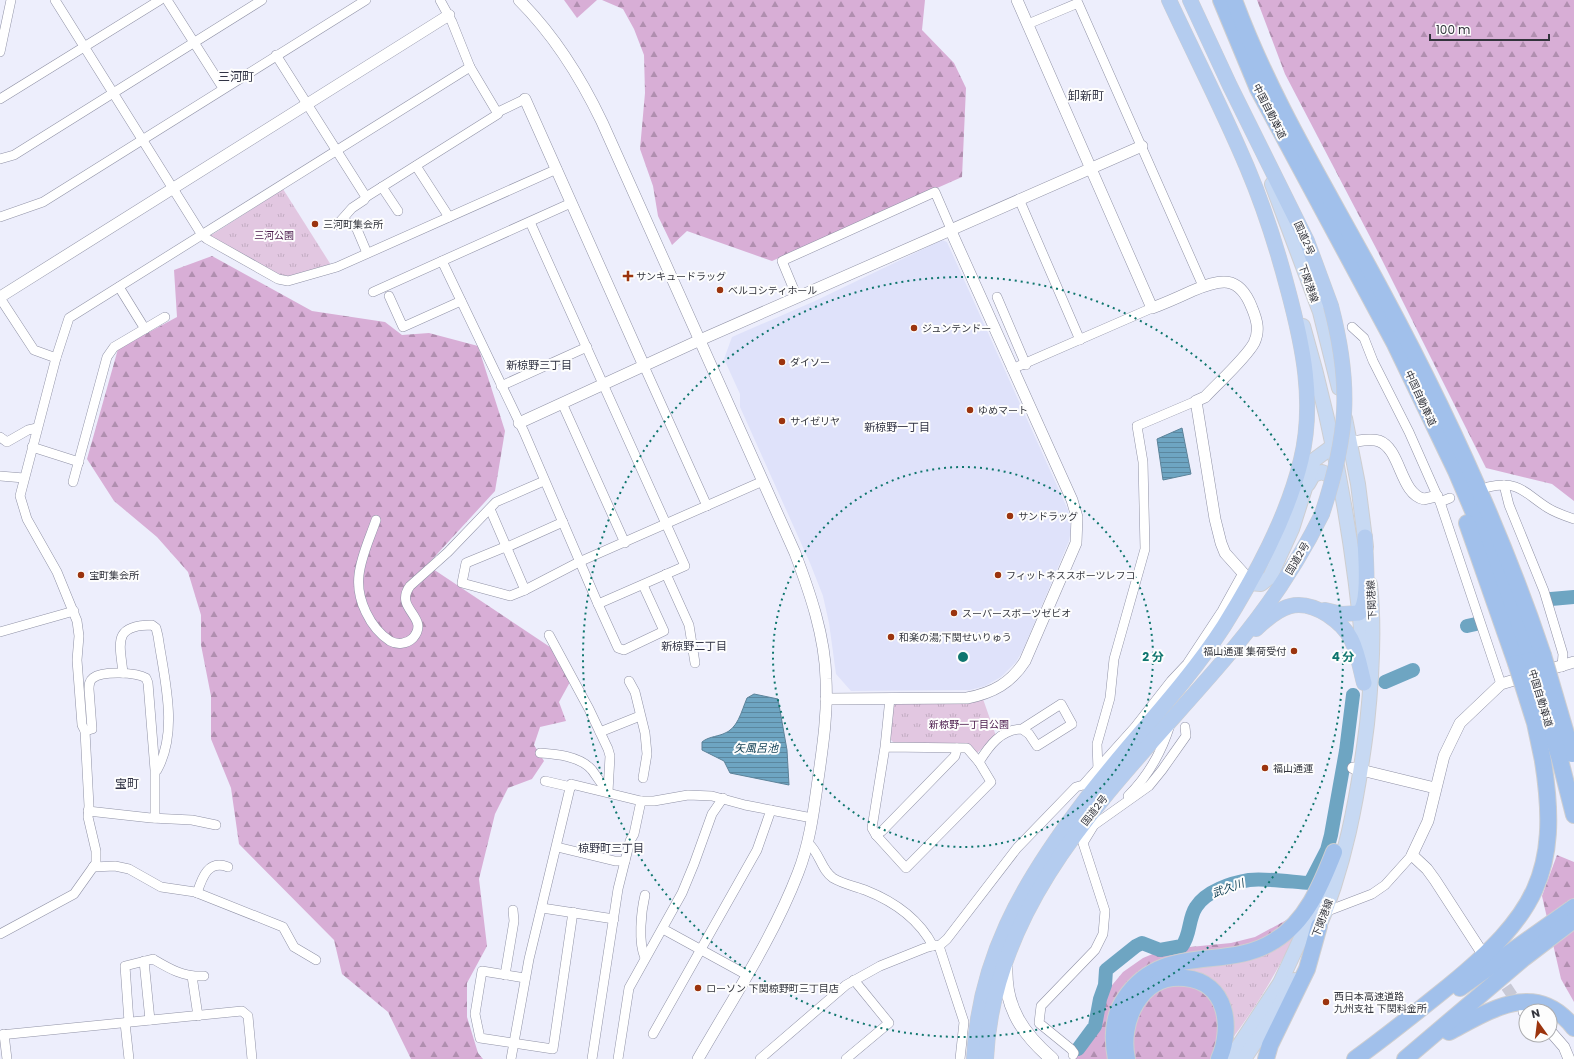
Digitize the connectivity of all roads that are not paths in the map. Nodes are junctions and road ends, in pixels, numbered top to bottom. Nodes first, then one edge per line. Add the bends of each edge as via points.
1 (11, 0) edge
2 (55, 0) edge
3 (160, 0) edge
4 (167, 0) edge
5 (262, 0) edge
6 (366, 0) edge
7 (440, 0) edge
8 (519, 0) edge
9 (1017, 0) edge
10 (1169, 0) edge
11 (1190, 0) edge
12 (1221, 0) edge
13 (1234, 0) edge
14 (449, 15) junction
15 (1028, 24) junction
16 (193, 43) junction
17 (84, 47) junction
18 (0, 52) edge
19 (276, 55) junction
20 (470, 67) junction
21 (223, 88) junction
22 (114, 93) junction
23 (0, 99) edge
24 (525, 99) joint
25 (306, 104) junction
26 (498, 112) junction
27 (1252, 131) junction
28 (143, 139) junction
29 (1142, 146) junction
30 (336, 151) junction
31 (0, 158) edge
32 (416, 166) junction
33 (1091, 168) junction
34 (557, 169) junction
35 (173, 187) junction
36 (382, 187) junction
37 (366, 197) junction
38 (1019, 199) junction
39 (571, 204) junction
40 (398, 211) dead end
41 (0, 217) edge
42 (449, 217) junction
43 (530, 222) junction
44 (950, 229) junction
45 (202, 235) junction
46 (1276, 246) junction
47 (367, 253) junction
48 (442, 261) junction
49 (1203, 286) junction
50 (119, 287) junction
51 (373, 292) dead end
52 (389, 296) dead end
53 (798, 297) junction
54 (998, 297) dead end
55 (0, 298) edge
56 (461, 301) junction
57 (1152, 308) junction
58 (165, 317) dead end
59 (1352, 327) dead end
60 (145, 329) junction
61 (700, 340) junction
62 (1080, 340) junction
63 (587, 347) junction
64 (56, 358) junction
65 (1026, 365) junction
66 (644, 366) junction
67 (1012, 369) junction
68 (603, 384) junction
69 (500, 386) junction
70 (1196, 401) junction
71 (562, 403) junction
72 (519, 423) junction
73 (37, 428) junction
74 (0, 437) edge
75 (1350, 442) junction
76 (1333, 446) junction
77 (32, 447) junction
78 (79, 462) junction
79 (0, 476) edge
80 (24, 478) junction
81 (544, 481) junction
82 (763, 481) junction
83 (73, 482) dead end
84 (1504, 485) junction
85 (1488, 487) dead end
86 (1306, 489) junction
87 (1342, 489) junction
88 (1450, 498) dead end
89 (1438, 499) junction
90 (708, 506) junction
91 (490, 509) junction
92 (1574, 519) edge
93 (376, 520) dead end
94 (563, 522) junction
95 (666, 525) junction
96 (1365, 537) junction
97 (625, 543) junction
98 (505, 547) junction
99 (1267, 549) junction
100 (579, 562) junction
101 (666, 574) junction
102 (1246, 578) junction
103 (643, 585) junction
104 (525, 590) junction
105 (598, 604) junction
106 (1315, 607) junction
107 (74, 610) junction
108 (1359, 613) junction
109 (0, 632) edge
110 (549, 635) dead end
111 (1235, 647) junction
112 (1530, 659) junction
113 (1574, 662) edge
114 (695, 663) dead end
115 (1556, 670) junction
116 (123, 673) junction
117 (629, 682) dead end
118 (1364, 683) junction
119 (1501, 684) junction
120 (890, 698) junction
121 (826, 699) junction
122 (640, 716) junction
123 (1171, 720) junction
124 (1185, 727) dead end
125 (1022, 729) junction
126 (86, 731) junction
127 (600, 732) junction
128 (885, 747) junction
129 (957, 748) junction
130 (540, 753) dead end
131 (1570, 754) edge
132 (979, 762) junction
133 (1098, 768) junction
134 (1357, 769) junction
135 (155, 773) junction
136 (643, 778) dead end
137 (545, 781) dead end
138 (571, 787) junction
139 (1435, 788) junction
140 (608, 792) junction
141 (723, 798) junction
142 (641, 801) junction
143 (1116, 808) junction
144 (771, 810) junction
145 (88, 811) junction
146 (1574, 815) edge
147 (155, 818) junction
148 (812, 818) junction
149 (216, 825) dead end
150 (876, 835) junction
151 (808, 844) junction
152 (557, 847) junction
153 (1334, 852) junction
154 (1412, 855) junction
155 (625, 861) junction
156 (93, 867) junction
157 (228, 867) dead end
158 (197, 894) junction
159 (645, 895) dead end
160 (1574, 907) edge
161 (542, 908) junction
162 (513, 910) dead end
163 (573, 912) junction
164 (614, 919) junction
165 (1322, 919) junction
166 (1574, 920) edge
167 (663, 929) junction
168 (0, 934) edge
169 (1013, 940) junction
170 (936, 946) junction
171 (702, 949) junction
172 (1481, 951) dead end
173 (645, 958) junction
174 (316, 960) dead end
175 (144, 961) junction
176 (505, 975) junction
177 (747, 975) junction
178 (192, 976) junction
179 (204, 976) dead end
180 (525, 978) junction
181 (854, 980) junction
182 (198, 1016) junction
183 (150, 1020) junction
184 (127, 1022) junction
185 (1402, 1023) junction
186 (1574, 1028) edge
187 (654, 1034) dead end
188 (2, 1035) edge
189 (1558, 1041) edge
190 (513, 1044) junction
191 (1424, 1045) junction
192 (1073, 1055) dead end
193 (1235, 1057) edge
194 (7, 1059) edge
195 (129, 1059) edge
196 (252, 1059) edge
197 (511, 1059) edge
198 (592, 1059) edge
199 (618, 1059) edge
200 (698, 1059) edge
201 (760, 1059) edge
202 (846, 1059) edge
203 (960, 1059) edge
204 (974, 1059) edge
205 (986, 1059) edge
206 (1052, 1059) edge
207 (1116, 1059) edge
208 (1127, 1059) edge
209 (1219, 1059) edge
210 (1266, 1059) edge
211 (1355, 1059) edge
212 (1405, 1059) edge
213 (1569, 1059) edge

1 - 18 street
2 - 17 street
3 - 17 street
4 - 16 street
5 - 16 street
6 - 19 street
7 - 14 street
8 - 61 street via 544,26 581,80
9 - 15 street
10 - 46 highway, 国道2号 via 1232,131
11 - 27 highway, 国道2号
12 - 112 highway, 中国自動車道 via 1261,95 1395,344 1430,419
13 - 112 highway, 中国自動車道 via 1276,97 1382,291 1446,416 1495,525
14 - 20 street
14 - 25 street
15 - 29 street via 1078,2
15 - 33 street
16 - 21 street
16 - 22 street
17 - 22 street
17 - 23 street
19 - 21 street
19 - 25 street
20 - 26 street
20 - 30 street
21 - 28 street
22 - 28 street
22 - 31 street via 14,155
24 - 26 street
24 - 34 street
25 - 30 street
25 - 35 street
26 - 32 street
27 - 75 main road, 下関港線 via 1320,312
27 - 111 highway, 国道2号, bridge via 1308,241 1331,306 1344,368 1345,411 1335,475 1322,514 1300,556
28 - 35 street
28 - 41 street via 43,202
29 - 33 street
29 - 49 street
30 - 37 street
30 - 45 street
32 - 36 street
32 - 42 street
33 - 38 street
33 - 57 street
34 - 39 street
34 - 42 street
35 - 45 street
35 - 55 street
36 - 37 street
36 - 40 street
37 - 47 street via 340,222 356,227
38 - 44 street
38 - 62 street
39 - 43 street
39 - 66 street
42 - 47 street
43 - 48 street
43 - 63 street
44 - 53 street
44 - 53 street via 935,192 782,261
44 - 67 street
45 - 47 street via 264,272 288,281 337,267
45 - 50 street
46 - 76 main road, 下関港線 via 1307,340
46 - 99 highway, 国道2号 via 1299,336 1307,377 1308,400 1301,458 1290,494
48 - 51 street
48 - 56 street
49 - 57 street
49 - 70 street via 1224,281 1240,288 1248,298 1258,332 1248,351 1205,397
50 - 60 street
50 - 64 street via 69,318
52 - 56 street via 403,327
53 - 61 street
54 - 65 street
55 - 64 street via 34,350
56 - 69 street
57 - 62 street
58 - 60 street
59 - 89 street via 1364,338
60 - 78 street via 114,347 107,357
61 - 66 street
61 - 82 street
62 - 65 street
63 - 68 street
63 - 69 street
64 - 73 street
65 - 67 street
66 - 68 street
66 - 90 street
67 - 120 street via 1075,509 1078,527 1076,543 1025,661 1006,683 990,692 967,698
68 - 71 street
68 - 95 street
69 - 72 street
70 - 102 street via 1218,531 1225,553
70 - 133 street via 1137,426 1143,462 1145,549 1115,653 1110,698 1097,744
71 - 72 street
71 - 97 street
72 - 81 street
73 - 74 street via 7,442
73 - 77 street
75 - 76 main road
75 - 89 street via 1375,440 1382,443 1389,450 1414,494 1424,500
75 - 96 main road, 下関港線
76 - 86 main road via 1314,460
76 - 87 main road, 下関港線
76 - 99 main road via 1318,449 1310,457 1288,515
77 - 78 street
77 - 80 street
78 - 83 street
79 - 80 street
80 - 107 street via 20,496 27,519 57,572
81 - 91 street via 496,502
81 - 94 street
82 - 90 street
82 - 121 street via 795,553 812,602 824,652
84 - 85 street
84 - 92 street via 1520,488 1547,508
84 - 115 street via 1544,591 1563,654
86 - 87 main road via 1313,475 1322,472 1331,476
86 - 102 main road via 1292,529 1270,577 1261,584
87 - 108 main road, 下関港線
88 - 89 street
89 - 119 street
90 - 95 street
91 - 93 street via 406,591 405,600 409,610 417,618 417,627 413,637 399,644 385,637 371,620 364,608 360,592 359,575
91 - 98 street
94 - 98 street
94 - 100 street
95 - 97 street
95 - 101 street via 685,566
96 - 108 highway via 1367,597
96 - 134 main road, 下関港線 via 1371,589 1371,684
97 - 100 street
98 - 104 street
98 - 104 street via 466,563 462,583 510,596
99 - 102 highway, 国道2号
100 - 104 street
100 - 105 street
101 - 103 street
101 - 114 street via 689,625
102 - 133 street via 1157,702
102 - 204 highway, 国道2号 via 1223,627 1193,669 1087,798 1024,889 1004,928 987,974 977,1025
103 - 105 street
103 - 105 street via 664,631 624,650 618,648
106 - 108 highway via 1342,614
106 - 111 highway via 1302,604 1284,608
106 - 118 highway via 1334,619 1348,634
107 - 109 street
107 - 126 street via 79,636 82,725
108 - 118 main road, 下関港線 via 1365,664
110 - 127 street
111 - 123 highway, 国道2号
112 - 115 highway, 中国自動車道, bridge
112 - 131 highway, 中国自動車道, bridge
112 - 185 highway, bridge via 1535,723 1549,802 1548,838 1542,869 1530,901 1496,946
113 - 115 street
115 - 119 street
115 - 131 highway, 中国自動車道, bridge
116 - 126 street via 100,675 91,680 89,689 92,729
116 - 135 street via 140,675 147,680
116 - 135 street via 120,642 122,634 127,629 154,626 158,636 170,719 160,766
117 - 122 street via 635,692
118 - 134 main road, 下関港線
119 - 139 street via 1456,728 1444,756
120 - 121 street
120 - 128 street
121 - 148 street via 824,738
122 - 127 street
122 - 136 street via 647,746
123 - 143 street via 1164,742 1140,784
123 - 169 highway, 国道2号 via 1110,790 1069,844 1034,897
124 - 143 street via 1186,736 1149,786
125 - 125 street via 1037,746 1072,724 1061,704
125 - 132 street via 1004,733
126 - 145 street
127 - 140 street via 610,756
128 - 129 street
128 - 150 street via 872,828
129 - 132 street via 967,748
129 - 150 street via 956,756
130 - 140 street via 576,759 591,769
131 - 146 highway, 中国自動車道
132 - 150 street via 991,782 906,868
133 - 170 street via 1084,786 1071,792 1017,848 953,933
134 - 139 street
134 - 153 main road, 下関港線
134 - 165 main road, 下関港線 via 1350,828
135 - 147 street
137 - 138 street
138 - 140 street via 571,784
138 - 152 street
139 - 154 street via 1428,820
140 - 142 street
141 - 142 street via 702,794
141 - 144 street
141 - 167 street via 712,814 692,870
142 - 155 street
143 - 192 street via 1094,825 1083,843 1104,911 1103,934 1095,950 1041,1006 1039,1024 1070,1049
144 - 148 street
144 - 171 street via 757,850
145 - 147 street
145 - 156 street via 96,851
147 - 149 street via 192,820
148 - 151 street
151 - 170 street via 816,850 832,877 884,898 910,916
151 - 177 street via 780,914
152 - 155 street via 615,861
152 - 161 street
153 - 193 main road, 下関港線 via 1324,886 1293,957
153 - 207 highway via 1321,887 1312,902 1290,929 1274,941 1247,952 1164,965 1153,970 1136,984 1123,1001 1116,1021
154 - 165 street via 1385,885
154 - 172 street via 1431,875
155 - 164 street
156 - 158 street via 124,867 162,887
156 - 168 street via 74,894
157 - 158 street via 221,864 212,866 204,874
158 - 174 street via 283,927 294,947
159 - 173 street via 642,910 642,950
160 - 185 highway via 1482,974
161 - 163 street
161 - 180 street
162 - 176 street via 514,921
163 - 164 street
163 - 190 street via 553,1049
164 - 198 street
165 - 193 main road, 下関港線 via 1291,986
165 - 210 highway via 1307,969 1270,1045
166 - 191 highway via 1524,958
167 - 171 street
167 - 173 street
169 - 205 highway, 国道2号 via 995,991
169 - 206 main road via 1006,973 1010,1004 1023,1030
170 - 181 street via 880,966
170 - 203 street via 964,1022
171 - 177 street
171 - 187 street
173 - 199 street via 629,988
175 - 178 street via 153,959 169,970
175 - 183 street
175 - 184 street via 124,966
176 - 180 street
176 - 190 street via 482,971 475,1014 480,1038
177 - 200 street
178 - 179 street
178 - 182 street
180 - 190 street
181 - 201 street
181 - 202 street via 889,1023
182 - 183 street
182 - 196 street via 242,1012 248,1016
183 - 184 street
184 - 188 street
184 - 195 street
185 - 211 highway
186 - 191 highway via 1562,1015 1546,1005 1519,1002 1489,1011
188 - 194 street
189 - 213 street
190 - 197 street
191 - 212 highway
208 - 209 highway via 1124,1036 1135,1004 1151,986 1177,978 1192,979 1206,986 1223,1006 1227,1031

